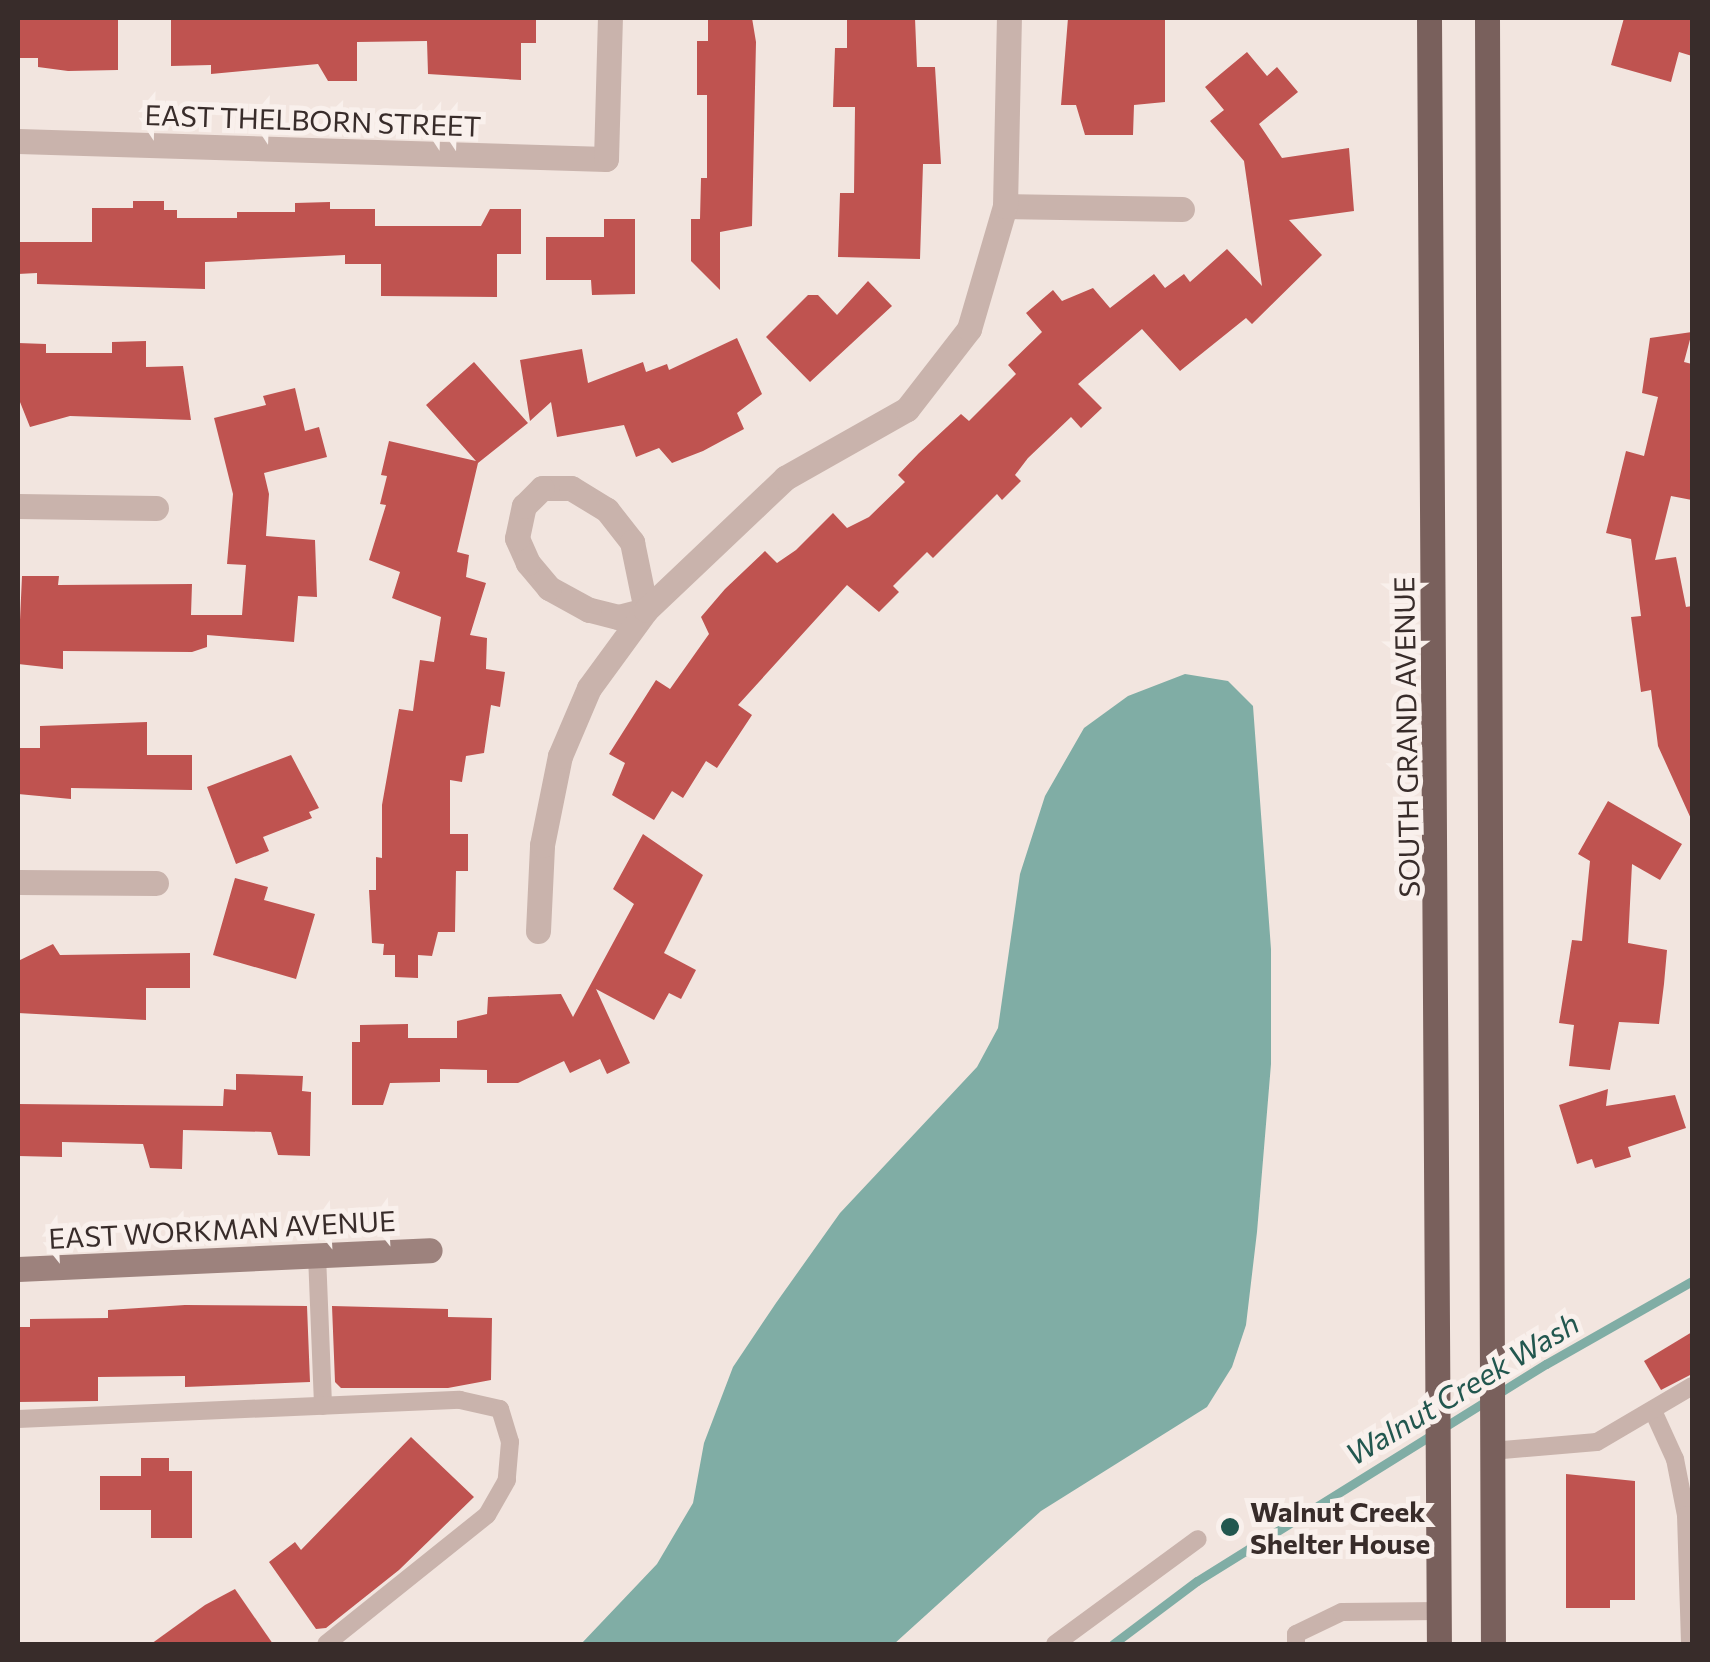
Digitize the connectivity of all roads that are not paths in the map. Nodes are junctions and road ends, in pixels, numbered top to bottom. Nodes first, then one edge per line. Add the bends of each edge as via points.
1 (610, 18) edge
2 (1009, 18) edge
3 (1429, 18) edge
4 (1487, 18) edge
5 (18, 141) edge
6 (1006, 206) junction
7 (1182, 209) dead end
8 (18, 506) edge
9 (156, 508) dead end
10 (646, 610) junction
11 (18, 882) edge
12 (156, 883) dead end
13 (538, 932) dead end
14 (430, 1250) dead end
15 (317, 1255) junction
16 (25, 1267) edge
17 (1692, 1386) edge
18 (322, 1406) junction
19 (1654, 1413) junction
20 (18, 1419) edge
21 (1491, 1451) junction
22 (1198, 1539) dead end
23 (1439, 1611) junction
24 (326, 1644) edge
25 (1054, 1644) edge
26 (1296, 1644) edge
27 (1439, 1644) edge
28 (1492, 1644) edge
29 (1690, 1644) edge

1 - 5 street, EAST THELBORN STREET via 606,159
2 - 6 street
3 - 23 main road, SOUTH GRAND AVENUE
4 - 21 main road
6 - 7 street
6 - 10 street via 970,329 907,410 785,478
8 - 9 street
10 - 10 street via 632,542 607,510 571,488 542,488 524,506 517,538 549,588 618,617
10 - 13 street via 589,688 560,756 542,846
11 - 12 street
14 - 15 street, EAST WORKMAN AVENUE
15 - 16 street, EAST WORKMAN AVENUE
15 - 18 lane
17 - 19 lane
18 - 20 lane
18 - 24 lane via 460,1400 500,1409 510,1442 507,1480 486,1515
19 - 21 lane via 1597,1442
19 - 29 lane via 1675,1459 1686,1515
21 - 28 main road
22 - 25 lane
23 - 26 lane via 1342,1612 1296,1634
23 - 27 main road, SOUTH GRAND AVENUE

